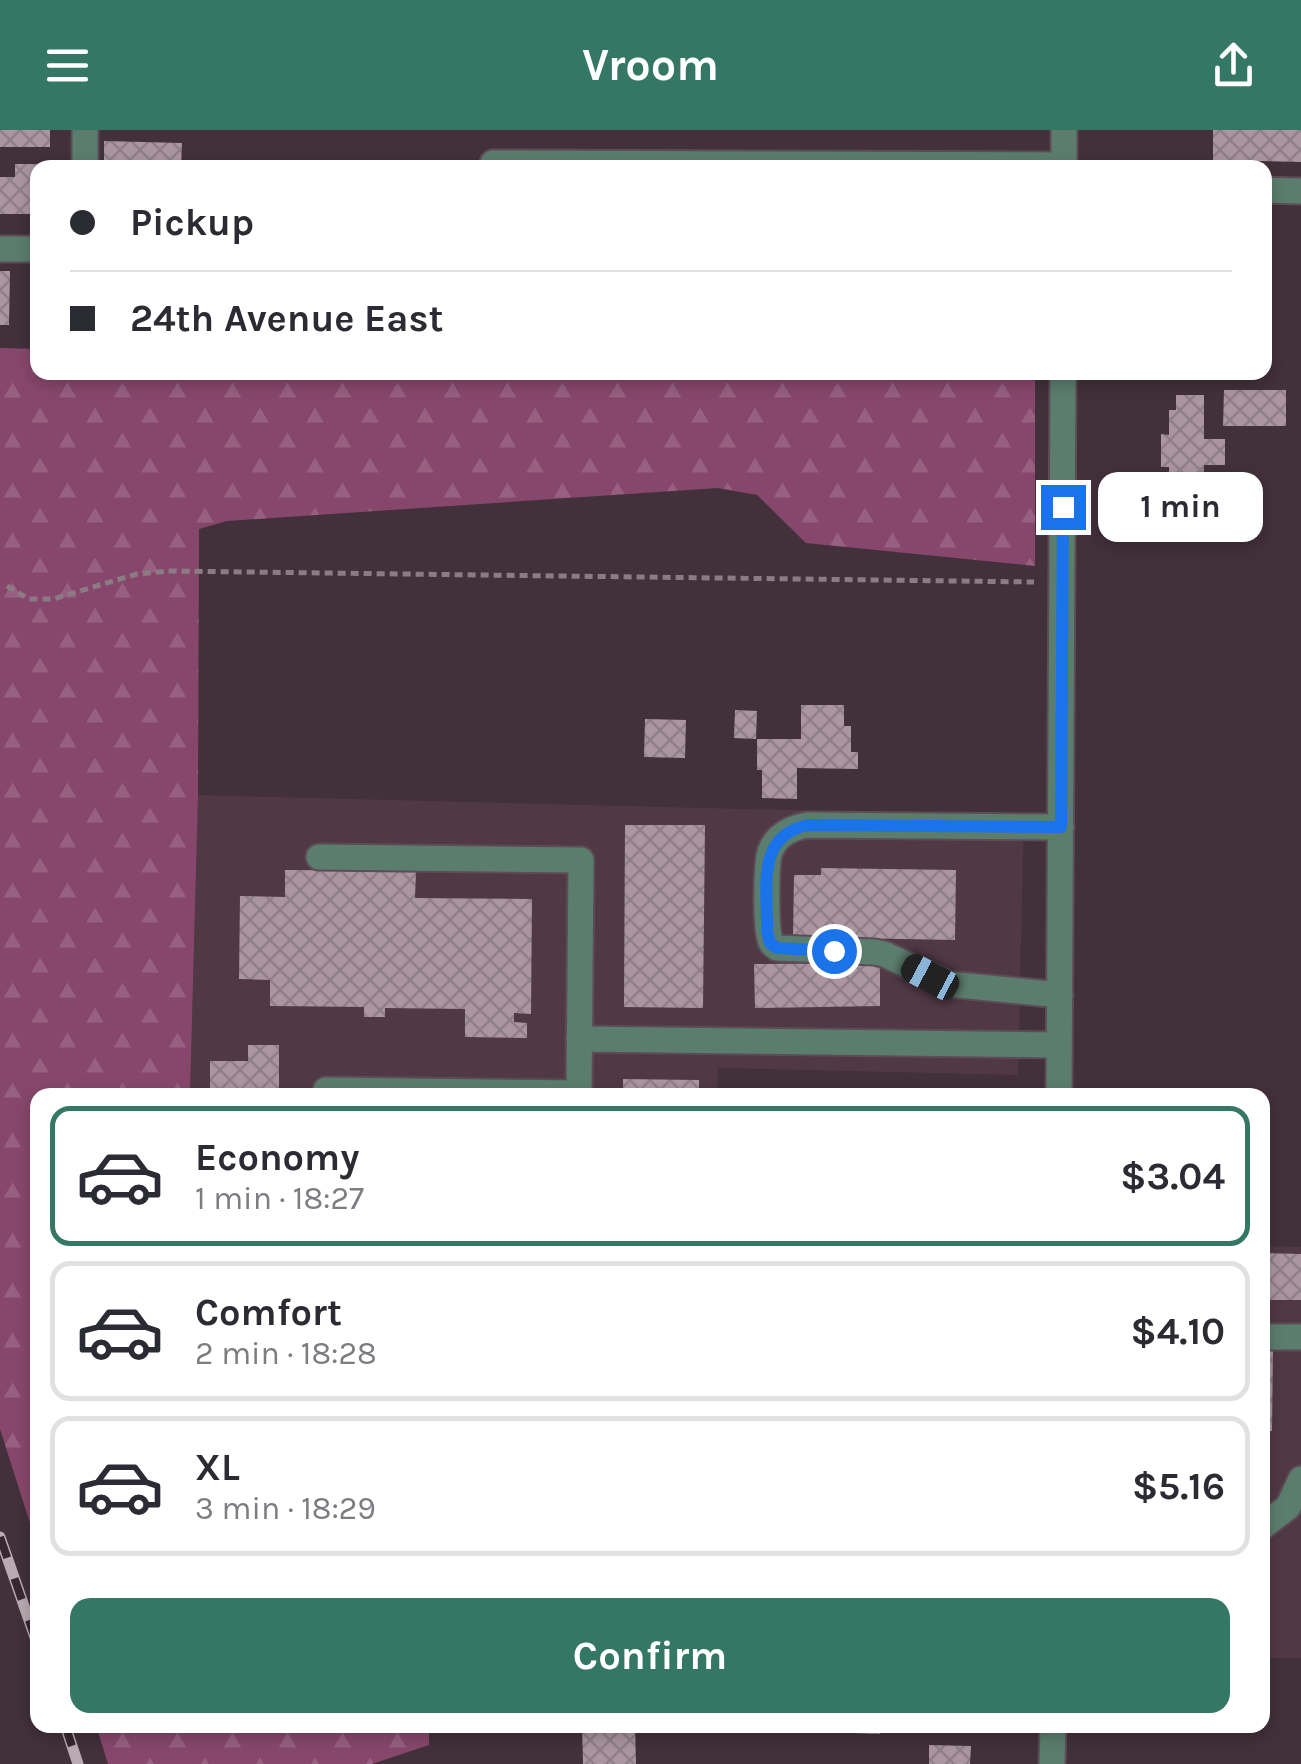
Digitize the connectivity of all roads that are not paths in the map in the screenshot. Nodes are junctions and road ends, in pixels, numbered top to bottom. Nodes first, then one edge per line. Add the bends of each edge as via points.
1 (85, 130) edge
2 (1064, 130) edge
3 (85, 160) edge
4 (1064, 160) edge
5 (1272, 190) edge
6 (1301, 190) edge
7 (0, 249) edge
8 (30, 249) edge
9 (1064, 380) edge
10 (1061, 827) junction
11 (318, 857) dead end
12 (1060, 995) junction
13 (579, 1039) junction
14 (1059, 1044) junction
15 (578, 1088) edge
16 (1059, 1088) edge
17 (1270, 1337) edge
18 (1301, 1337) edge
19 (1301, 1479) edge
20 (1270, 1521) edge
21 (1052, 1733) edge
22 (1052, 1764) edge

1 - 3 street
2 - 4 street
5 - 6 street
7 - 8 street
9 - 10 street
10 - 12 street
10 - 12 street via 793,828 770,852 767,931 777,948 874,952 948,984
11 - 13 street via 582,860
12 - 14 street
13 - 14 street
13 - 15 street
14 - 16 street
17 - 18 street
19 - 20 street via 1288,1507
21 - 22 street

